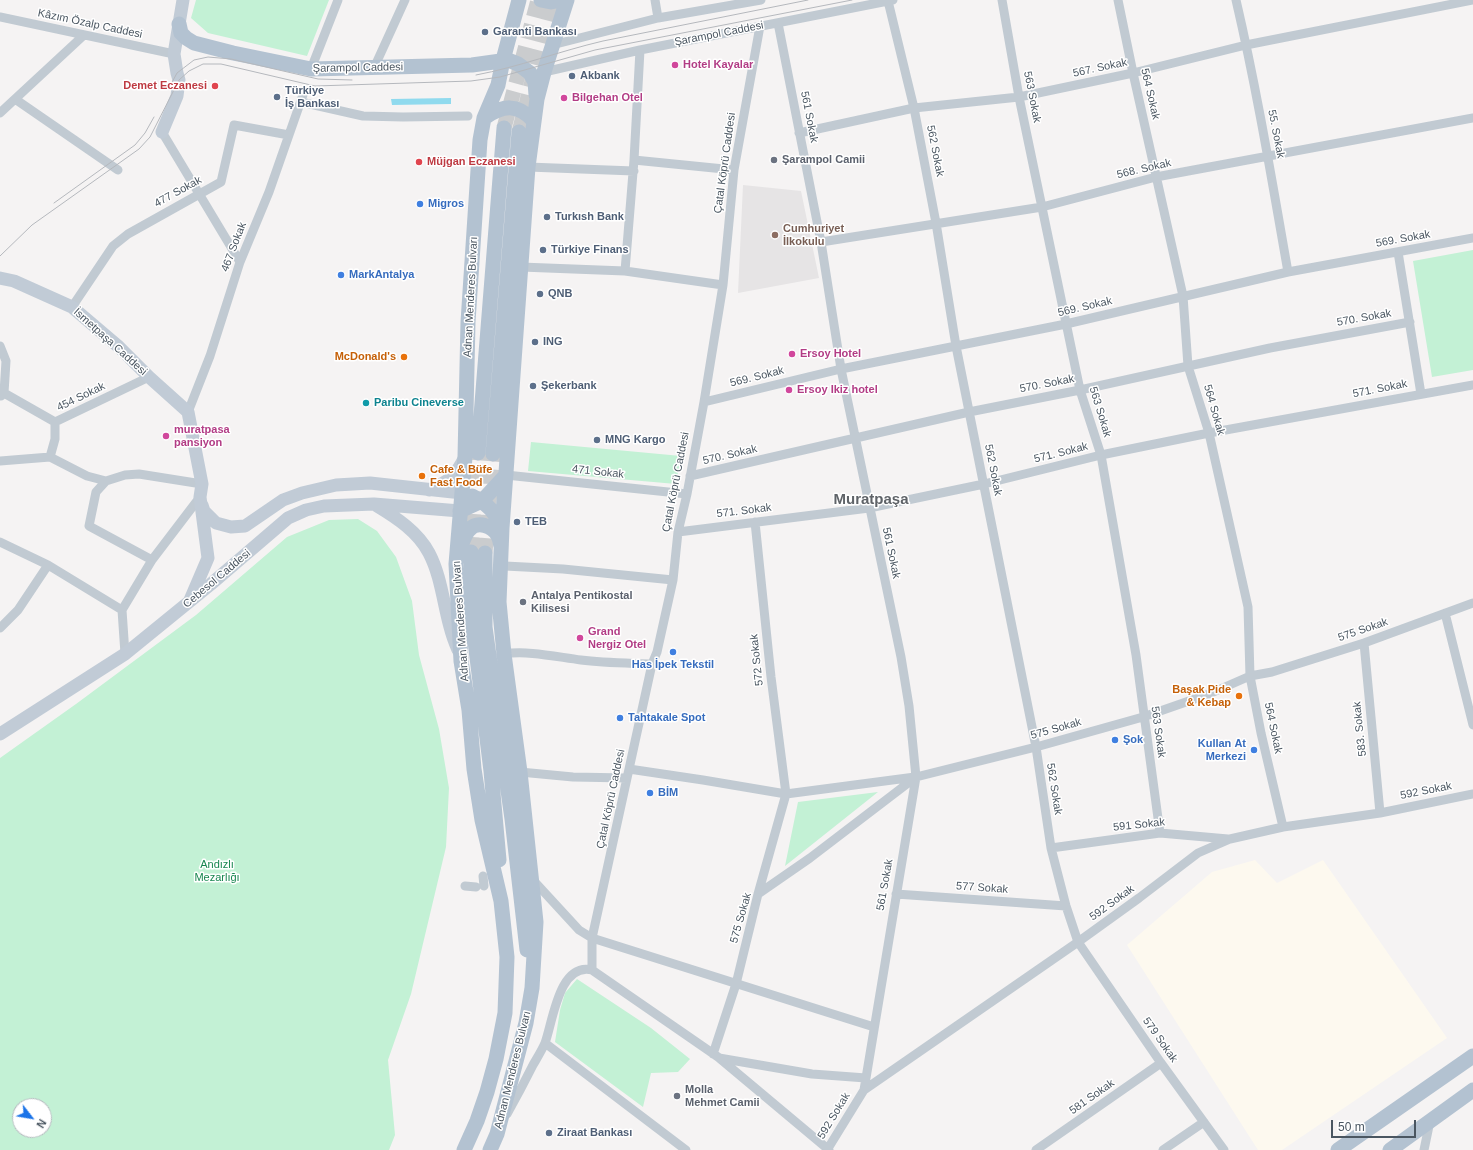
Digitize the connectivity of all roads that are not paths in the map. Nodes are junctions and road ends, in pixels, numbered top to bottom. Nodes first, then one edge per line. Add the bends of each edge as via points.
1 (183, 0) edge
2 (338, 0) edge
3 (405, 0) edge
4 (520, 0) edge
5 (541, 0) edge
6 (561, 0) edge
7 (567, 0) edge
8 (655, 0) edge
9 (761, 0) edge
10 (1002, 0) edge
11 (1118, 0) edge
12 (1236, 0) edge
13 (1473, 0) edge
14 (891, 1) edge
15 (744, 2) edge
16 (0, 17) edge
17 (658, 18) junction
18 (778, 23) junction
19 (179, 24) junction
20 (760, 26) junction
21 (84, 35) junction
22 (508, 38) junction
23 (1246, 44) junction
24 (552, 45) junction
25 (640, 50) junction
26 (174, 54) junction
27 (503, 60) junction
28 (472, 65) junction
29 (374, 68) junction
30 (311, 69) junction
31 (544, 72) junction
32 (1133, 73) junction
33 (304, 92) dead end
34 (1019, 97) junction
35 (15, 99) junction
36 (537, 99) junction
37 (301, 102) junction
38 (914, 108) junction
39 (0, 113) edge
40 (468, 116) dead end
41 (484, 118) junction
42 (1473, 118) edge
43 (534, 121) junction
44 (504, 128) tunnel mouth
45 (162, 132) joint
46 (519, 132) tunnel mouth
47 (800, 133) junction
48 (289, 135) junction
49 (1268, 157) junction
50 (634, 160) junction
51 (528, 167) junction
52 (118, 170) dead end
53 (734, 170) junction
54 (634, 171) junction
55 (1156, 177) junction
56 (199, 194) junction
57 (1042, 207) junction
58 (936, 223) junction
59 (1473, 238) edge
60 (821, 242) junction
61 (1398, 252) junction
62 (240, 262) junction
63 (521, 267) junction
64 (625, 270) junction
65 (1288, 272) junction
66 (0, 278) edge
67 (723, 285) junction
68 (1183, 296) junction
69 (72, 307) junction
70 (1410, 322) junction
71 (1066, 324) junction
72 (0, 346) edge
73 (956, 346) junction
74 (1188, 366) junction
75 (841, 369) junction
76 (149, 377) junction
77 (1473, 384) edge
78 (1080, 390) junction
79 (1421, 394) junction
80 (2, 395) edge
81 (704, 402) junction
82 (188, 412) junction
83 (969, 412) junction
84 (55, 422) junction
85 (1209, 433) junction
86 (854, 438) junction
87 (478, 455) junction
88 (1101, 455) junction
89 (50, 457) junction
90 (0, 461) edge
91 (506, 474) junction
92 (690, 476) junction
93 (106, 481) junction
94 (202, 484) junction
95 (984, 484) junction
96 (429, 490) junction
97 (462, 493) junction
98 (687, 494) junction
99 (200, 497) junction
100 (482, 501) junction
101 (374, 504) junction
102 (869, 508) junction
103 (460, 511) junction
104 (755, 522) junction
105 (502, 528) junction
106 (678, 532) junction
107 (0, 542) edge
108 (501, 547) junction
109 (471, 553) junction
110 (152, 560) junction
111 (48, 565) junction
112 (505, 566) dead end
113 (673, 580) junction
114 (189, 602) junction
115 (1473, 603) edge
116 (122, 610) junction
117 (1445, 613) junction
118 (0, 628) edge
119 (1364, 643) junction
120 (125, 654) junction
121 (504, 654) junction
122 (461, 661) junction
123 (652, 664) junction
124 (1250, 676) junction
125 (1143, 717) junction
126 (1473, 726) edge
127 (0, 734) edge
128 (1036, 747) junction
129 (520, 772) junction
130 (628, 773) junction
131 (916, 777) junction
132 (786, 794) junction
133 (1473, 794) edge
134 (1380, 813) junction
135 (1283, 827) junction
136 (1160, 834) junction
137 (1230, 839) junction
138 (1051, 848) junction
139 (483, 876) dead end
140 (532, 878) junction
141 (465, 886) dead end
142 (758, 894) junction
143 (896, 894) junction
144 (501, 901) junction
145 (1066, 906) junction
146 (592, 938) junction
147 (1078, 942) junction
148 (592, 970) junction
149 (736, 984) junction
150 (532, 988) junction
151 (874, 1027) junction
152 (545, 1043) junction
153 (716, 1056) junction
154 (1473, 1056) edge
155 (1161, 1063) junction
156 (866, 1078) junction
157 (864, 1090) junction
158 (1473, 1090) edge
159 (1430, 1121) junction
160 (1204, 1122) junction
161 (497, 1134) junction
162 (464, 1150) edge
163 (490, 1150) edge
164 (686, 1150) edge
165 (828, 1150) edge
166 (1036, 1150) edge
167 (1163, 1150) edge
168 (1224, 1150) edge
169 (1338, 1150) edge
170 (1390, 1150) edge
171 (1424, 1150) edge

1 - 19 main road
2 - 30 street
3 - 29 street
4 - 22 main road, Adnan Menderes Bulvarı
5 - 6 main road
7 - 24 main road, Adnan Menderes Bulvarı
8 - 17 street
9 - 15 street
10 - 34 street, 563 Sokak
11 - 32 street, 564 Sokak
12 - 23 street, 55. Sokak
13 - 23 street, 567. Sokak
14 - 18 street, Şarampol Caddesi
14 - 38 street, 562 Sokak
15 - 17 street
16 - 21 street, Kâzım Özalp Caddesi
17 - 24 street
18 - 20 street, Şarampol Caddesi
18 - 47 street, 561 Sokak
19 - 26 main road
19 - 30 main road, Şarampol Caddesi via 181,33 194,43
20 - 25 street, Şarampol Caddesi
20 - 53 street, Çatal Köprü Caddesi
21 - 26 street, Kâzım Özalp Caddesi
21 - 35 street
22 - 27 main road, Adnan Menderes Bulvarı
22 - 28 main road via 495,53
23 - 32 street, 567. Sokak
23 - 49 street, 55. Sokak
24 - 31 main road, Adnan Menderes Bulvarı
25 - 31 street, Şarampol Caddesi
25 - 50 street
26 - 45 main road via 179,80 176,96
27 - 28 main road, Şarampol Caddesi
27 - 36 main road via 518,64 530,73 535,82
27 - 41 main road, Adnan Menderes Bulvarı via 498,85
28 - 29 main road, Şarampol Caddesi
29 - 30 main road, Şarampol Caddesi
31 - 36 main road, Adnan Menderes Bulvarı
32 - 34 street, 567. Sokak
32 - 55 street, 564 Sokak
33 - 37 street, 467 Sokak
34 - 38 street, 567. Sokak
34 - 57 street, 563 Sokak
35 - 39 street
35 - 52 street
36 - 43 main road, Adnan Menderes Bulvarı
37 - 40 street via 363,116
37 - 48 street, 467 Sokak
38 - 47 street, 567. Sokak
38 - 58 street, 562 Sokak
41 - 43 main road via 496,110 512,108 524,112
41 - 87 main road, Adnan Menderes Bulvarı via 480,140 468,322
42 - 49 street, 568. Sokak
43 - 51 main road, Adnan Menderes Bulvarı
44 - 87 main road, Adnan Menderes Bulvarı
45 - 56 street
46 - 87 main road, Adnan Menderes Bulvarı
47 - 60 street, 561 Sokak
48 - 56 street, 477 Sokak via 234,125 221,182
48 - 62 street, 467 Sokak
49 - 55 street, 568. Sokak
49 - 65 street, 55. Sokak
50 - 53 street
50 - 54 street
51 - 54 street
51 - 63 main road, Adnan Menderes Bulvarı
53 - 67 street, Çatal Köprü Caddesi
54 - 64 street
55 - 57 street, 568. Sokak
55 - 68 street, 564 Sokak
56 - 62 street
56 - 69 street, 477 Sokak via 128,234 112,246
57 - 58 street, 568. Sokak
57 - 71 street, 563 Sokak
58 - 60 street, 568. Sokak
58 - 73 street, 562 Sokak
59 - 61 street, 569. Sokak
60 - 75 street, 561 Sokak
61 - 65 street, 569. Sokak
61 - 70 street
62 - 82 street, 467 Sokak via 210,356
63 - 64 street
63 - 91 main road, Adnan Menderes Bulvarı
64 - 67 street
65 - 68 street, 569. Sokak
66 - 69 main road, İsmetpaşa Caddesi via 14,281
67 - 81 street, Çatal Köprü Caddesi
68 - 71 street, 569. Sokak
68 - 74 street, 564 Sokak
69 - 76 main road, İsmetpaşa Caddesi via 119,347
70 - 74 street, 570. Sokak
70 - 79 street
71 - 73 street, 569. Sokak
71 - 78 street, 563 Sokak
72 - 80 street via 6,361
73 - 75 street, 569. Sokak
73 - 83 street, 562 Sokak
74 - 78 street, 570. Sokak
74 - 85 street, 564 Sokak
75 - 81 street, 569. Sokak
75 - 86 street, 561 Sokak
76 - 82 main road, İsmetpaşa Caddesi
76 - 84 street, 454 Sokak
77 - 79 street, 571. Sokak
78 - 83 street, 570. Sokak
78 - 88 street, 563 Sokak
79 - 85 street, 571. Sokak
80 - 84 street
81 - 92 street, Çatal Köprü Caddesi
82 - 94 main road
83 - 86 street, 570. Sokak
83 - 95 street, 562 Sokak
84 - 89 street, 454 Sokak via 55,439
85 - 88 street, 571. Sokak
85 - 124 street, 564 Sokak via 1248,606
86 - 92 street, 570. Sokak
86 - 102 street, 561 Sokak
87 - 96 main road via 450,479
87 - 97 main road, Adnan Menderes Bulvarı
88 - 95 street, 571. Sokak
88 - 125 street, 563 Sokak via 1136,655
89 - 90 street
89 - 93 street via 87,476
91 - 98 street, 471 Sokak
91 - 100 main road
91 - 105 main road, Adnan Menderes Bulvarı
92 - 98 street, Çatal Köprü Caddesi
93 - 94 street via 139,474
93 - 110 street via 96,492 89,526
94 - 99 main road
95 - 102 street, 571. Sokak
95 - 128 street, 562 Sokak
96 - 97 main road
96 - 99 main road via 370,483 336,484 283,500 245,526 231,527 216,523 204,511
97 - 100 main road
97 - 103 main road, Adnan Menderes Bulvarı
98 - 106 street, Çatal Köprü Caddesi
99 - 110 street
99 - 114 main road via 208,558
100 - 103 main road
100 - 105 main road via 493,511
101 - 103 main road, Cebesol Caddesi
101 - 114 main road, Cebesol Caddesi via 324,506 288,518
101 - 122 main road via 398,518 429,552 444,595 450,627
102 - 104 street, 571. Sokak
102 - 131 street, 561 Sokak via 901,657
103 - 109 main road, Adnan Menderes Bulvarı
104 - 106 street, 571. Sokak
104 - 132 street, 572 Sokak
105 - 108 main road, Adnan Menderes Bulvarı
106 - 113 street, Çatal Köprü Caddesi
107 - 111 street
108 - 109 main road via 494,531 478,525 469,529
108 - 121 main road, Adnan Menderes Bulvarı via 499,602
109 - 122 main road, Adnan Menderes Bulvarı via 456,564
109 - 144 main road via 472,617 491,771
109 - 150 main road, Adnan Menderes Bulvarı via 512,819
110 - 116 street
111 - 116 street
111 - 118 street via 18,610
112 - 113 street
113 - 123 street, Çatal Köprü Caddesi
114 - 120 main road, Cebesol Caddesi
115 - 117 street, 575 Sokak
116 - 120 street
117 - 119 street, 575 Sokak
117 - 126 street
119 - 124 street, 575 Sokak via 1272,672
119 - 134 street, 583. Sokak
120 - 127 main road, Cebesol Caddesi
121 - 123 street
121 - 129 main road, Adnan Menderes Bulvarı
122 - 144 main road, Adnan Menderes Bulvarı via 482,820
123 - 130 street, Çatal Köprü Caddesi
124 - 125 street, 575 Sokak via 1209,694
124 - 135 street, 564 Sokak
125 - 128 street, 575 Sokak
125 - 136 street, 563 Sokak
128 - 131 street, 575 Sokak
128 - 138 street, 562 Sokak
129 - 130 street via 573,777
129 - 140 main road, Adnan Menderes Bulvarı
130 - 132 street via 703,780
130 - 146 street, Çatal Köprü Caddesi
131 - 132 street
131 - 142 street, 575 Sokak via 810,858
131 - 143 street, 561 Sokak
132 - 142 street
133 - 134 street, 592 Sokak
134 - 135 street, 592 Sokak
135 - 137 street, 592 Sokak
136 - 137 street, 591 Sokak
136 - 138 street, 591 Sokak
137 - 147 street, 592 Sokak via 1198,853
138 - 145 street, 562 Sokak
139 - 141 street via 480,887
140 - 146 street via 579,930
140 - 150 main road, Adnan Menderes Bulvarı via 536,922
142 - 149 street, 575 Sokak
143 - 145 street, 577 Sokak
143 - 151 street, 561 Sokak
144 - 162 main road, Adnan Menderes Bulvarı via 507,956 505,1013 488,1092
145 - 147 street, 562 Sokak
146 - 148 street, Çatal Köprü Caddesi
146 - 149 street
147 - 155 street, 579 Sokak
147 - 157 street, 592 Sokak
148 - 152 street via 584,968 573,974 566,983 555,1005
148 - 153 street
149 - 151 street
149 - 153 street, 575 Sokak
150 - 161 main road, Adnan Menderes Bulvarı via 526,1023
151 - 156 street, 561 Sokak
152 - 161 street
152 - 164 street
153 - 156 street via 812,1074
153 - 165 street
154 - 169 main road
155 - 160 street, 579 Sokak
155 - 166 street, 581 Sokak
156 - 157 street, 561 Sokak
157 - 165 street, 592 Sokak
158 - 159 main road
159 - 170 main road
159 - 171 street
160 - 167 street
160 - 168 street, 579 Sokak
161 - 163 main road, Adnan Menderes Bulvarı

